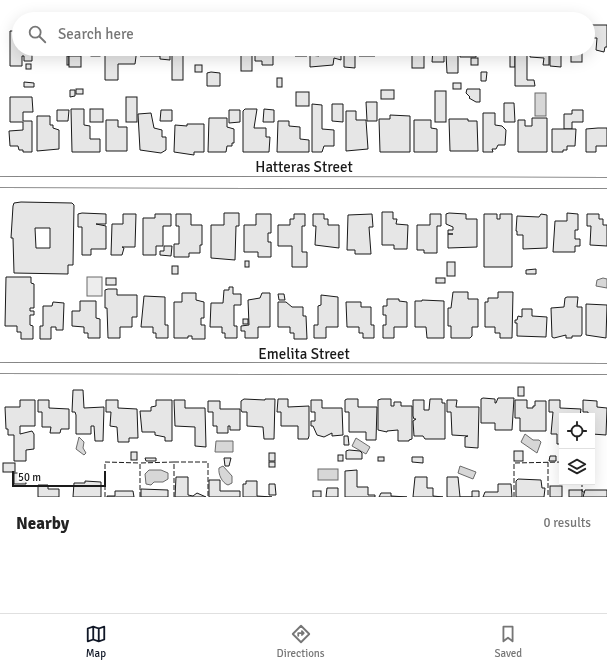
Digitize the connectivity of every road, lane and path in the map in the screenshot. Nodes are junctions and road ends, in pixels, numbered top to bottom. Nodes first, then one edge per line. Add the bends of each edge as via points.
1 (0, 182) edge
2 (607, 183) edge
3 (0, 368) edge
4 (607, 369) edge

1 - 2 street, Hatteras Street
3 - 4 street, Emelita Street

